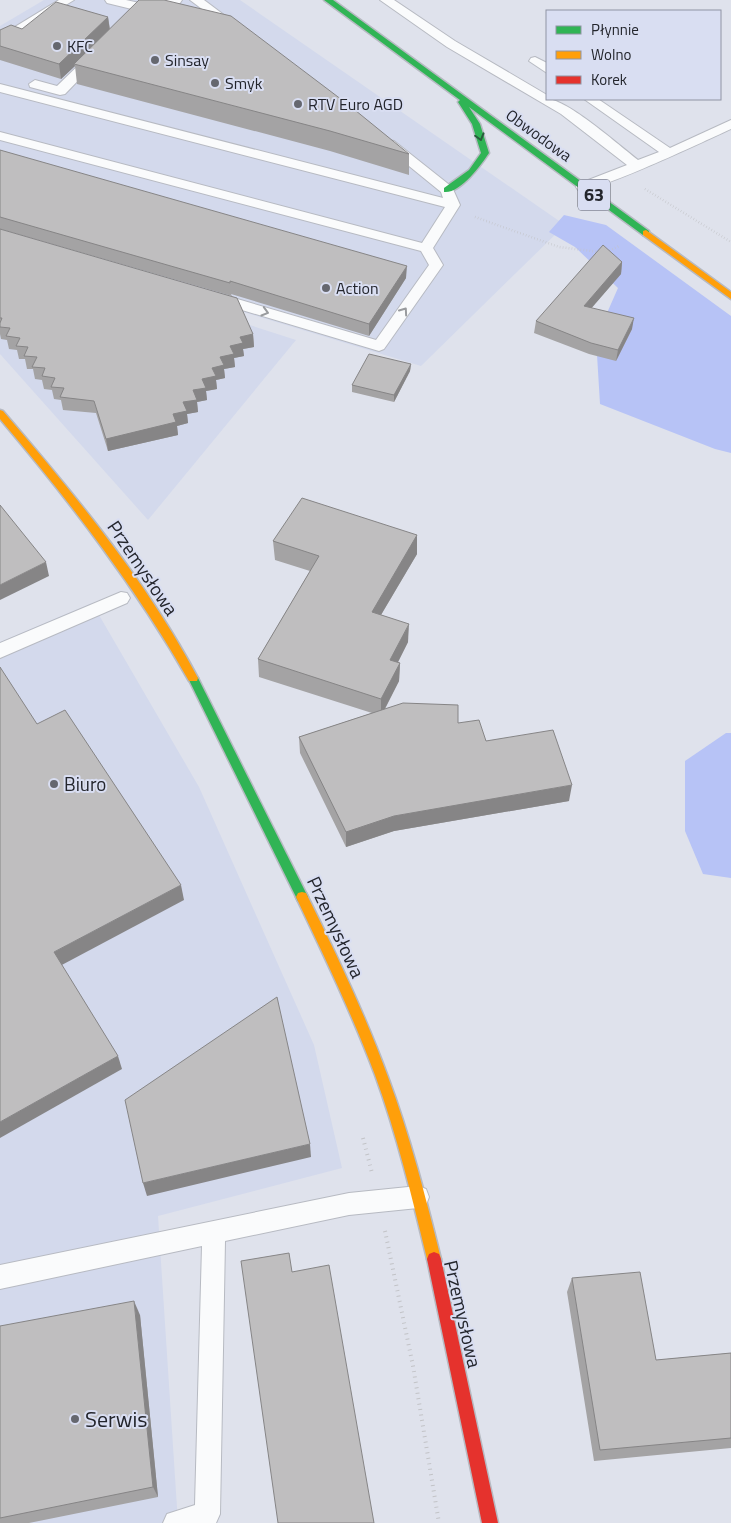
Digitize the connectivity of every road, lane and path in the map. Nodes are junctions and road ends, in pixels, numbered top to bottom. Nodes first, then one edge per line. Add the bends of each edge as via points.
1 (68, 0) edge
2 (111, 0) edge
3 (176, 0) edge
4 (196, 0) edge
5 (328, 0) edge
6 (386, 0) edge
7 (144, 8) junction
8 (131, 21) edge
9 (246, 35) edge
10 (0, 41) edge
11 (104, 47) edge
12 (535, 61) dead end
13 (546, 68) edge
14 (0, 75) edge
15 (0, 88) edge
16 (457, 95) junction
17 (546, 100) edge
18 (547, 100) edge
19 (591, 100) edge
20 (731, 124) edge
21 (0, 136) edge
22 (380, 138) edge
23 (669, 153) junction
24 (637, 166) junction
25 (618, 173) junction
26 (583, 188) junction
27 (448, 190) junction
28 (453, 205) junction
29 (645, 233) junction
30 (731, 242) edge
31 (426, 248) junction
32 (199, 293) edge
33 (731, 296) edge
34 (0, 413) edge
35 (121, 598) dead end
36 (0, 652) edge
37 (361, 1132) dead end
38 (418, 1197) junction
39 (378, 1201) junction
40 (214, 1232) junction
41 (0, 1277) edge
42 (176, 1523) edge
43 (439, 1523) edge
44 (490, 1523) edge

1 - 10 lane
2 - 7 lane
3 - 7 lane
4 - 9 lane
5 - 16 street, Obwodowa / 63
6 - 17 lane via 458,49
7 - 8 lane
11 - 14 lane via 60,91
12 - 13 lane
15 - 28 lane
16 - 26 street, Obwodowa / 63
16 -> 27 street via 476,124 484,153 472,172
18 - 24 lane
19 - 23 lane
20 - 23 lane
21 - 31 lane
22 - 27 lane
23 - 24 lane
24 - 25 lane
25 - 26 lane
25 - 30 path
26 - 29 street, Obwodowa / 63
27 - 28 lane
28 - 29 path via 476,218 559,247 592,253 607,252
28 - 31 lane
29 - 33 street, Obwodowa / 63
32 -> 31 lane via 379,346 436,265
34 - 38 street, Przemysłowa via 111,548 147,600 192,676 327,946 394,1112
35 - 36 lane
37 - 39 path
38 - 39 lane
38 - 44 street, Przemysłowa
39 - 40 lane
39 - 43 path via 413,1366
40 - 41 lane
40 - 42 lane via 207,1514

